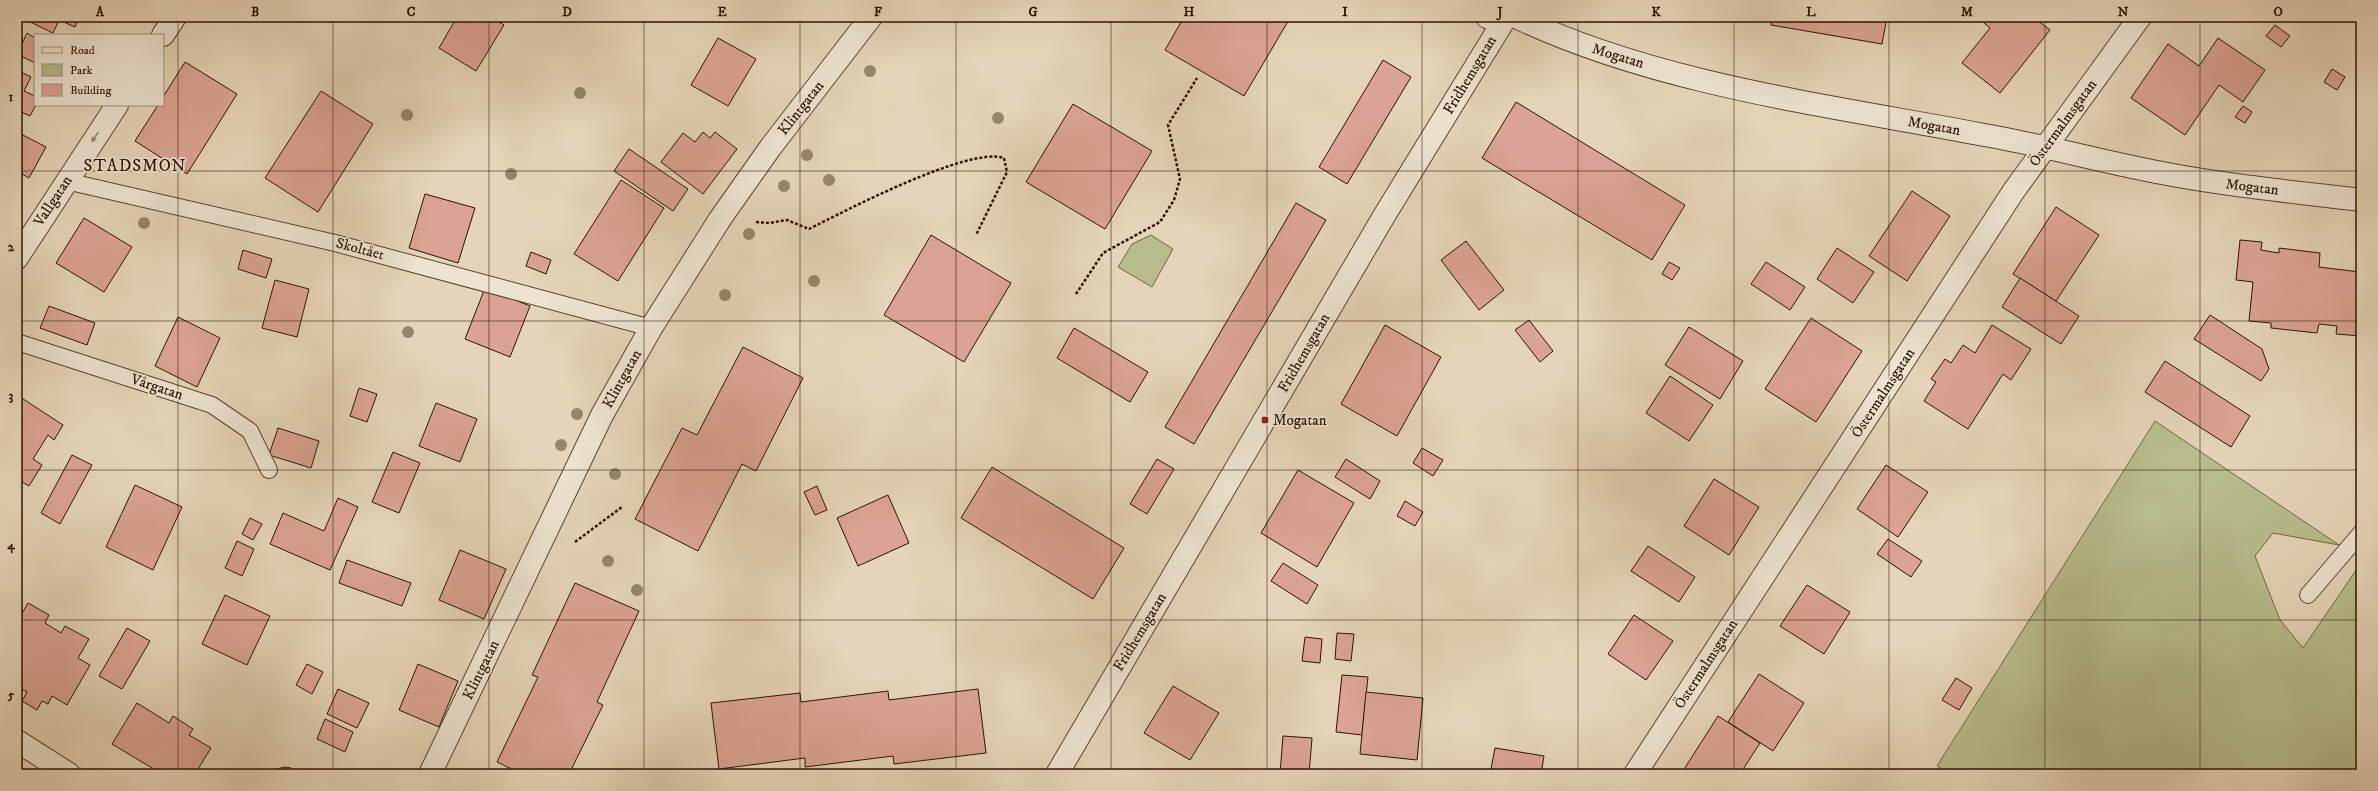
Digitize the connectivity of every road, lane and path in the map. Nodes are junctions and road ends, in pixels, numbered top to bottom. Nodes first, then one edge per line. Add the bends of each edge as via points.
1 (175, 17) edge
2 (871, 17) edge
3 (2140, 17) edge
4 (1503, 18) edge
5 (164, 34) edge
6 (1198, 78) dead end
7 (116, 106) edge
8 (2045, 147) junction
9 (66, 181) junction
10 (2361, 200) edge
11 (720, 219) junction
12 (976, 235) dead end
13 (17, 258) edge
14 (1076, 294) dead end
15 (651, 328) junction
16 (17, 342) edge
17 (268, 470) dead end
18 (622, 507) dead end
19 (2361, 534) edge
20 (536, 554) junction
21 (2308, 595) dead end
22 (17, 741) edge
23 (69, 774) edge
24 (430, 774) edge
25 (1058, 774) edge
26 (1635, 774) edge

1 - 5 street
2 - 11 street, Klintgatan via 770,148
3 - 8 street, Östermalmsgatan
4 - 8 street, Mogatan via 1677,75
4 - 25 street, Fridhemsgatan via 1384,216
6 - 14 path via 1168,126 1180,179 1174,200 1160,222 1104,253
7 -> 9 street, Vallgatan
8 - 10 street, Mogatan via 2136,168 2235,186
8 - 26 street, Östermalmsgatan via 2013,192
9 - 13 street, Vallgatan
9 - 15 lane, Skoltået via 335,243
11 - 12 path via 769,223 787,220 809,229 876,194 972,158 996,155 1004,158 1007,172
11 - 15 street, Klintgatan
15 - 20 street, Klintgatan via 602,415
16 - 17 lane, Vårgatan via 212,405 250,431
18 - 20 path via 574,543
19 - 21 lane
20 - 24 street, Klintgatan
22 - 23 street

